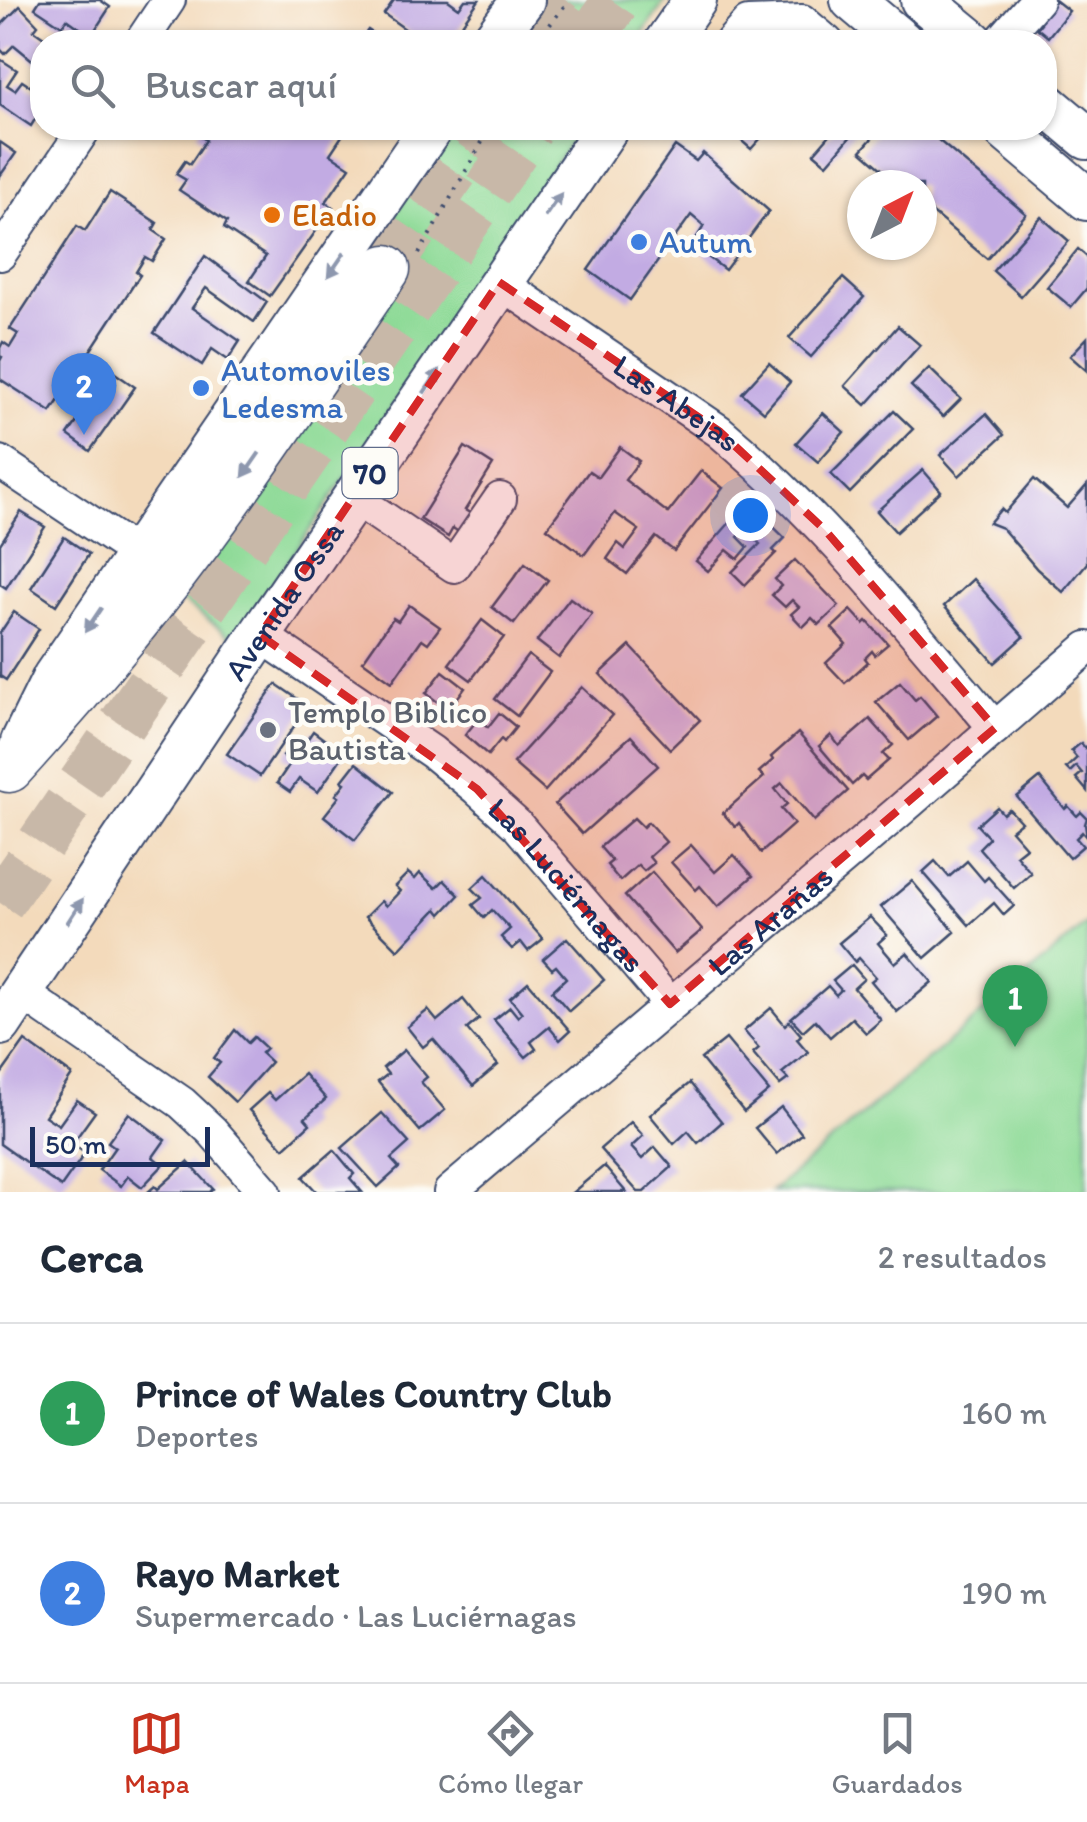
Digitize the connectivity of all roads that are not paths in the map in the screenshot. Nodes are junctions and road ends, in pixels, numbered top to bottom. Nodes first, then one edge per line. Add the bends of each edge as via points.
1 (170, 0) edge
2 (523, 0) edge
3 (696, 0) edge
4 (852, 0) edge
5 (922, 0) edge
6 (1037, 0) edge
7 (797, 21) edge
8 (738, 22) edge
9 (149, 30) edge
10 (501, 30) edge
11 (675, 30) edge
12 (888, 30) edge
13 (958, 30) edge
14 (1011, 30) edge
15 (76, 140) edge
16 (424, 140) edge
17 (598, 140) edge
18 (1016, 140) edge
19 (1087, 199) edge
20 (0, 254) edge
21 (386, 269) tunnel mouth
22 (499, 282) junction
23 (0, 462) edge
24 (354, 497) junction
25 (500, 499) dead end
26 (138, 554) junction
27 (260, 635) junction
28 (1087, 648) edge
29 (995, 728) junction
30 (4, 774) edge
31 (670, 1004) junction
32 (11, 1008) edge
33 (266, 1192) edge
34 (450, 1192) edge

1 - 9 street
2 - 10 main road
3 - 11 main road
4 - 12 main road
5 - 13 main road
6 - 14 street
7 - 8 street
15 - 20 street
16 -> 26 main road
22 -> 17 main road, Avenida Ossa / 70
18 - 19 main road
21 -> 30 highway via 163,585
24 -> 22 main road, Avenida Ossa / 70
22 - 29 street, Las Abejas via 752,459 864,572
23 - 26 street
24 - 25 street via 454,566
24 - 27 main road, Avenida Ossa / 70
26 -> 30 main road via 54,676
27 - 31 street, Las Luciérnagas via 477,789 517,826
32 -> 27 main road, Avenida Ossa / 70
28 - 29 street, Las Arañas
29 - 31 street, Las Arañas
31 - 34 street, Las Arañas
32 - 33 street via 198,1116

